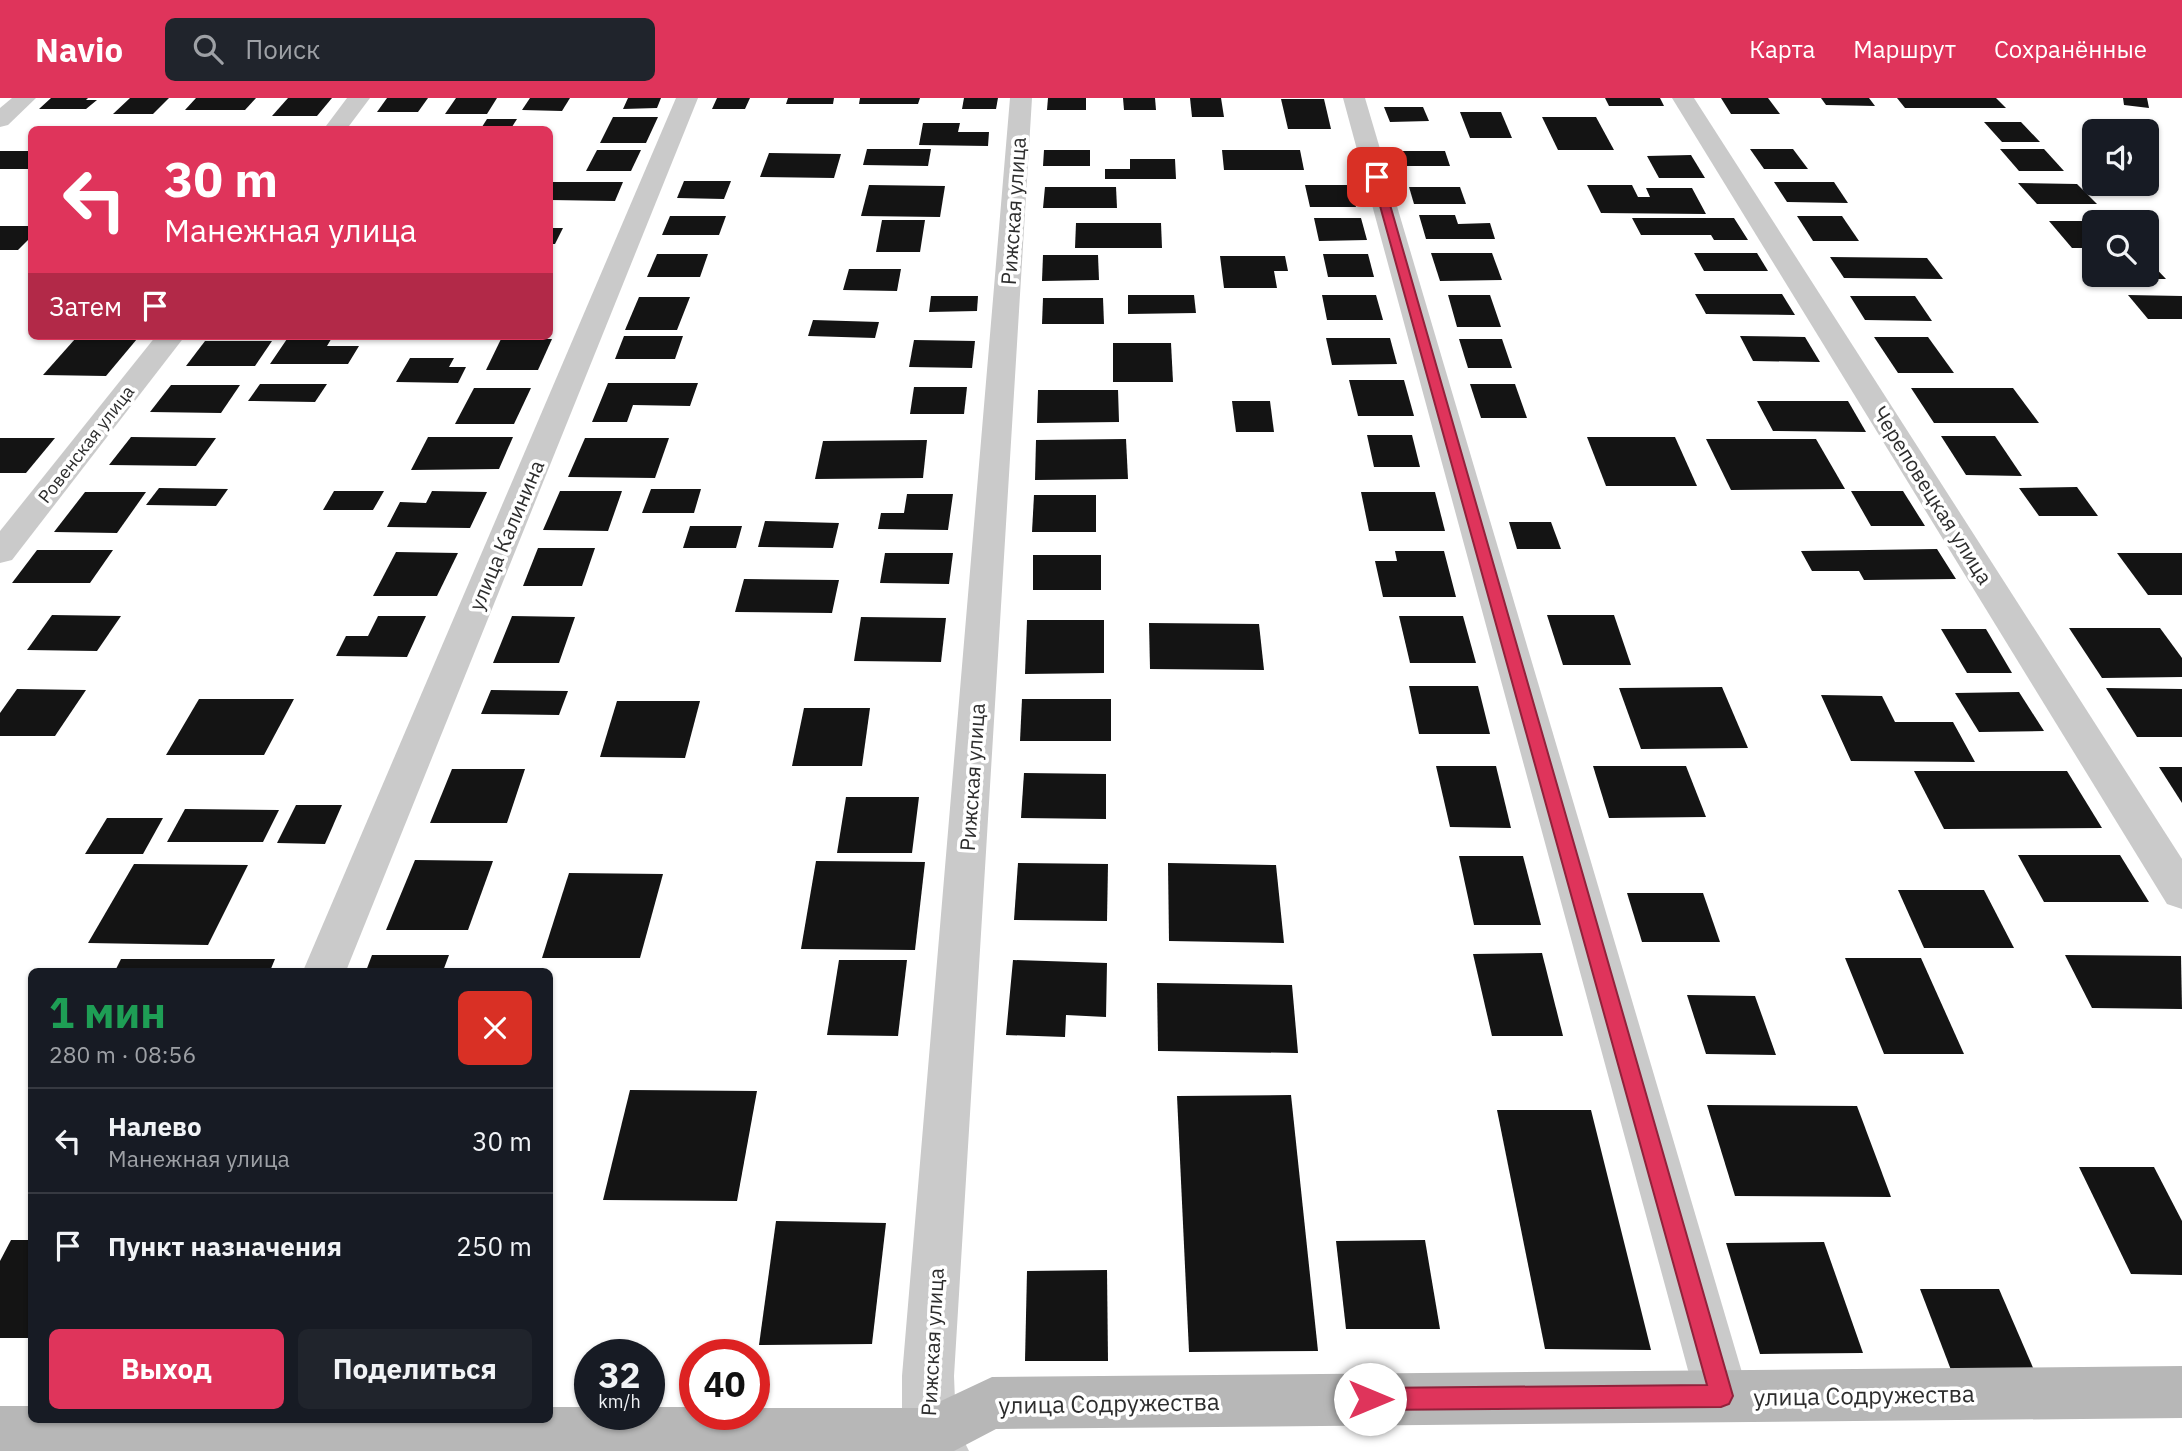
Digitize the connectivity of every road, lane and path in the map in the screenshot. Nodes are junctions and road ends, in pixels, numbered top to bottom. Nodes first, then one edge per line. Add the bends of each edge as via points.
1 (25, 98) edge
2 (359, 98) edge
3 (687, 98) edge
4 (1021, 98) edge
5 (1354, 98) edge
6 (1683, 98) edge
7 (0, 120) edge
8 (337, 126) edge
9 (168, 340) edge
10 (0, 553) edge
11 (2182, 893) edge
12 (325, 968) edge
13 (2182, 1392) edge
14 (1721, 1396) junction
15 (0, 1433) edge
16 (131, 1434) edge
17 (935, 1443) edge

1 - 7 street
2 - 8 street
3 - 12 street, улица Калинина
4 - 17 street, Рижская улица via 928,1376
5 - 14 street
6 - 11 street, Череповецкая улица
9 - 10 street, Ровенская улица
13 - 14 street, улица Содружества
14 - 17 street, улица Содружества via 992,1403
15 - 16 street, улица Содружества
16 - 17 street, улица Содружества

